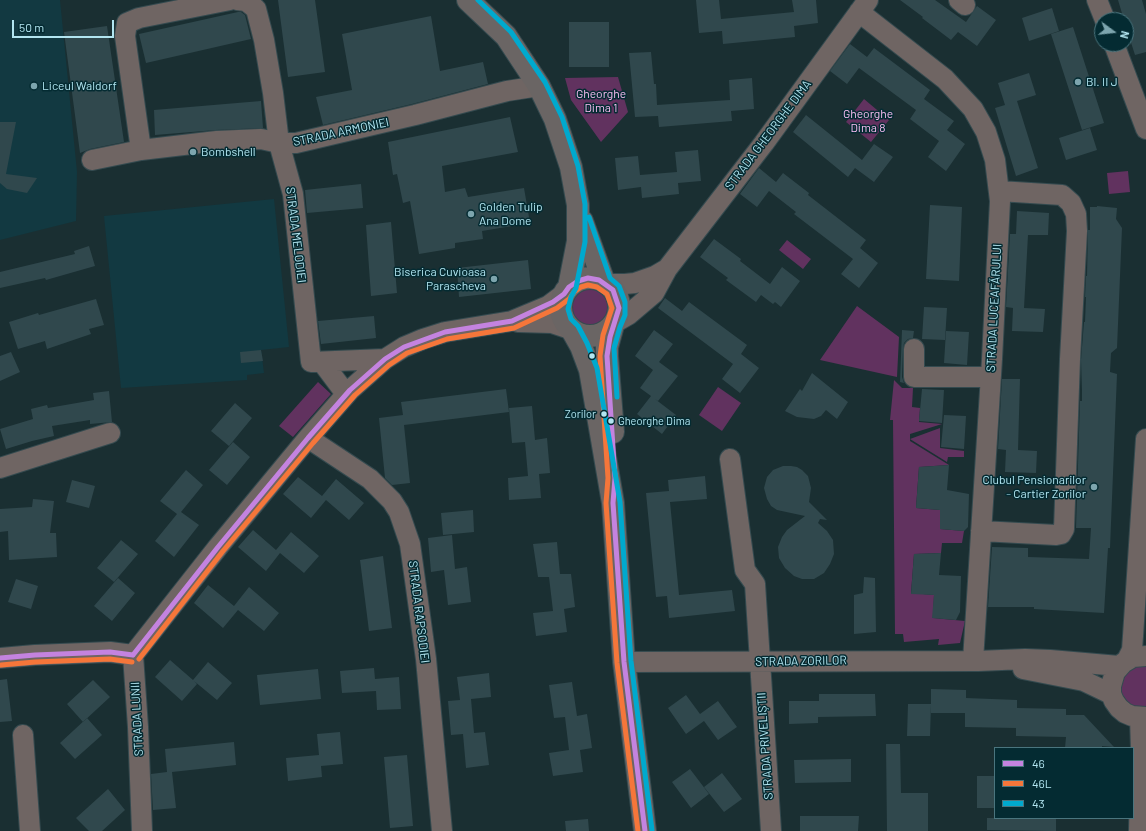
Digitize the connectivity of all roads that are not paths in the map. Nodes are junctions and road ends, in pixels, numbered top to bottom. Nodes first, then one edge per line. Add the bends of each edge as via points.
1 (230, 0) edge
2 (237, 0) edge
3 (468, 0) edge
4 (1097, 0) edge
5 (864, 6) edge
6 (1102, 12) edge
7 (1117, 52) edge
8 (539, 86) junction
9 (1146, 129) edge
10 (279, 143) junction
11 (141, 150) junction
12 (92, 160) dead end
13 (999, 191) junction
14 (578, 205) junction
15 (667, 269) junction
16 (605, 283) junction
17 (567, 291) junction
18 (512, 321) junction
19 (614, 324) junction
20 (571, 329) junction
21 (914, 349) dead end
22 (385, 359) junction
23 (322, 362) junction
24 (990, 377) junction
25 (346, 394) junction
26 (110, 433) dead end
27 (308, 438) junction
28 (1146, 439) edge
29 (730, 459) dead end
30 (0, 468) edge
31 (613, 503) junction
32 (981, 531) junction
33 (133, 654) junction
34 (0, 658) edge
35 (976, 661) junction
36 (1131, 661) edge
37 (624, 662) junction
38 (759, 662) junction
39 (1112, 694) junction
40 (1143, 718) edge
41 (23, 735) dead end
42 (30, 831) edge
43 (142, 831) edge
44 (442, 831) edge
45 (645, 831) edge
46 (771, 831) edge
47 (1139, 831) edge

1 - 11 street via 139,18 127,23 124,36
2 - 10 street, STRADA MELODIEI via 246,0 256,9 264,40
3 - 8 main road via 506,36
4 - 6 street
5 - 13 street, STRADA LUCEAFĂRULUI via 945,79 973,109 986,132 995,160
5 - 15 street, STRADA GHEORGHE DIMA via 764,143
7 - 9 street
8 - 10 street, STRADA ARMONIEI via 507,91 296,143
8 - 14 main road via 555,119 571,167
10 - 11 street, STRADA ARMONIEI via 261,139 217,141
10 - 23 street, STRADA MELODIEI via 293,194 311,362
11 - 12 street, STRADA ARMONIEI
13 - 24 street, STRADA LUCEAFĂRULUI
13 - 32 street via 1062,195 1071,202 1076,214 1064,529 1061,534 1056,535
14 - 16 main road
14 - 17 main road via 578,241
15 - 16 street, STRADA GHEORGHE DIMA via 639,282
15 - 19 street, STRADA GHEORGHE DIMA via 654,293 638,308
16 - 17 main road via 588,278 578,281
16 - 19 main road via 618,298 619,308
17 - 18 street via 548,306
17 - 20 main road via 561,309 565,323
18 - 20 street via 552,323
18 - 22 street via 445,332 404,347
19 - 20 main road via 595,336 583,336
19 - 31 main road via 607,347 615,478
20 - 31 main road via 590,370
21 - 24 street via 914,377
22 - 23 street
22 - 25 street
23 - 25 street
24 - 32 street, STRADA LUCEAFĂRULUI
25 - 27 street
26 - 30 street
27 - 33 street
27 - 44 street, STRADA RAPSODIEI via 370,479 392,501 399,512 410,544 426,659
28 - 36 street
29 - 38 street, STRADA PRIVELIȘTII via 745,570 755,584
31 - 37 main road
32 - 35 street, STRADA LUCEAFĂRULUI
33 - 34 street via 110,652
33 - 43 street, STRADA LUNII
35 - 36 street, STRADA ZORILOR
35 - 38 street, STRADA ZORILOR
35 - 39 street, STRADA ZORILOR via 1077,679
36 - 39 street via 1112,679
37 - 38 street, STRADA ZORILOR
37 - 45 main road
38 - 46 street, STRADA PRIVELIȘTII
39 - 40 street via 1114,701 1125,713
40 - 47 street
41 - 42 street

